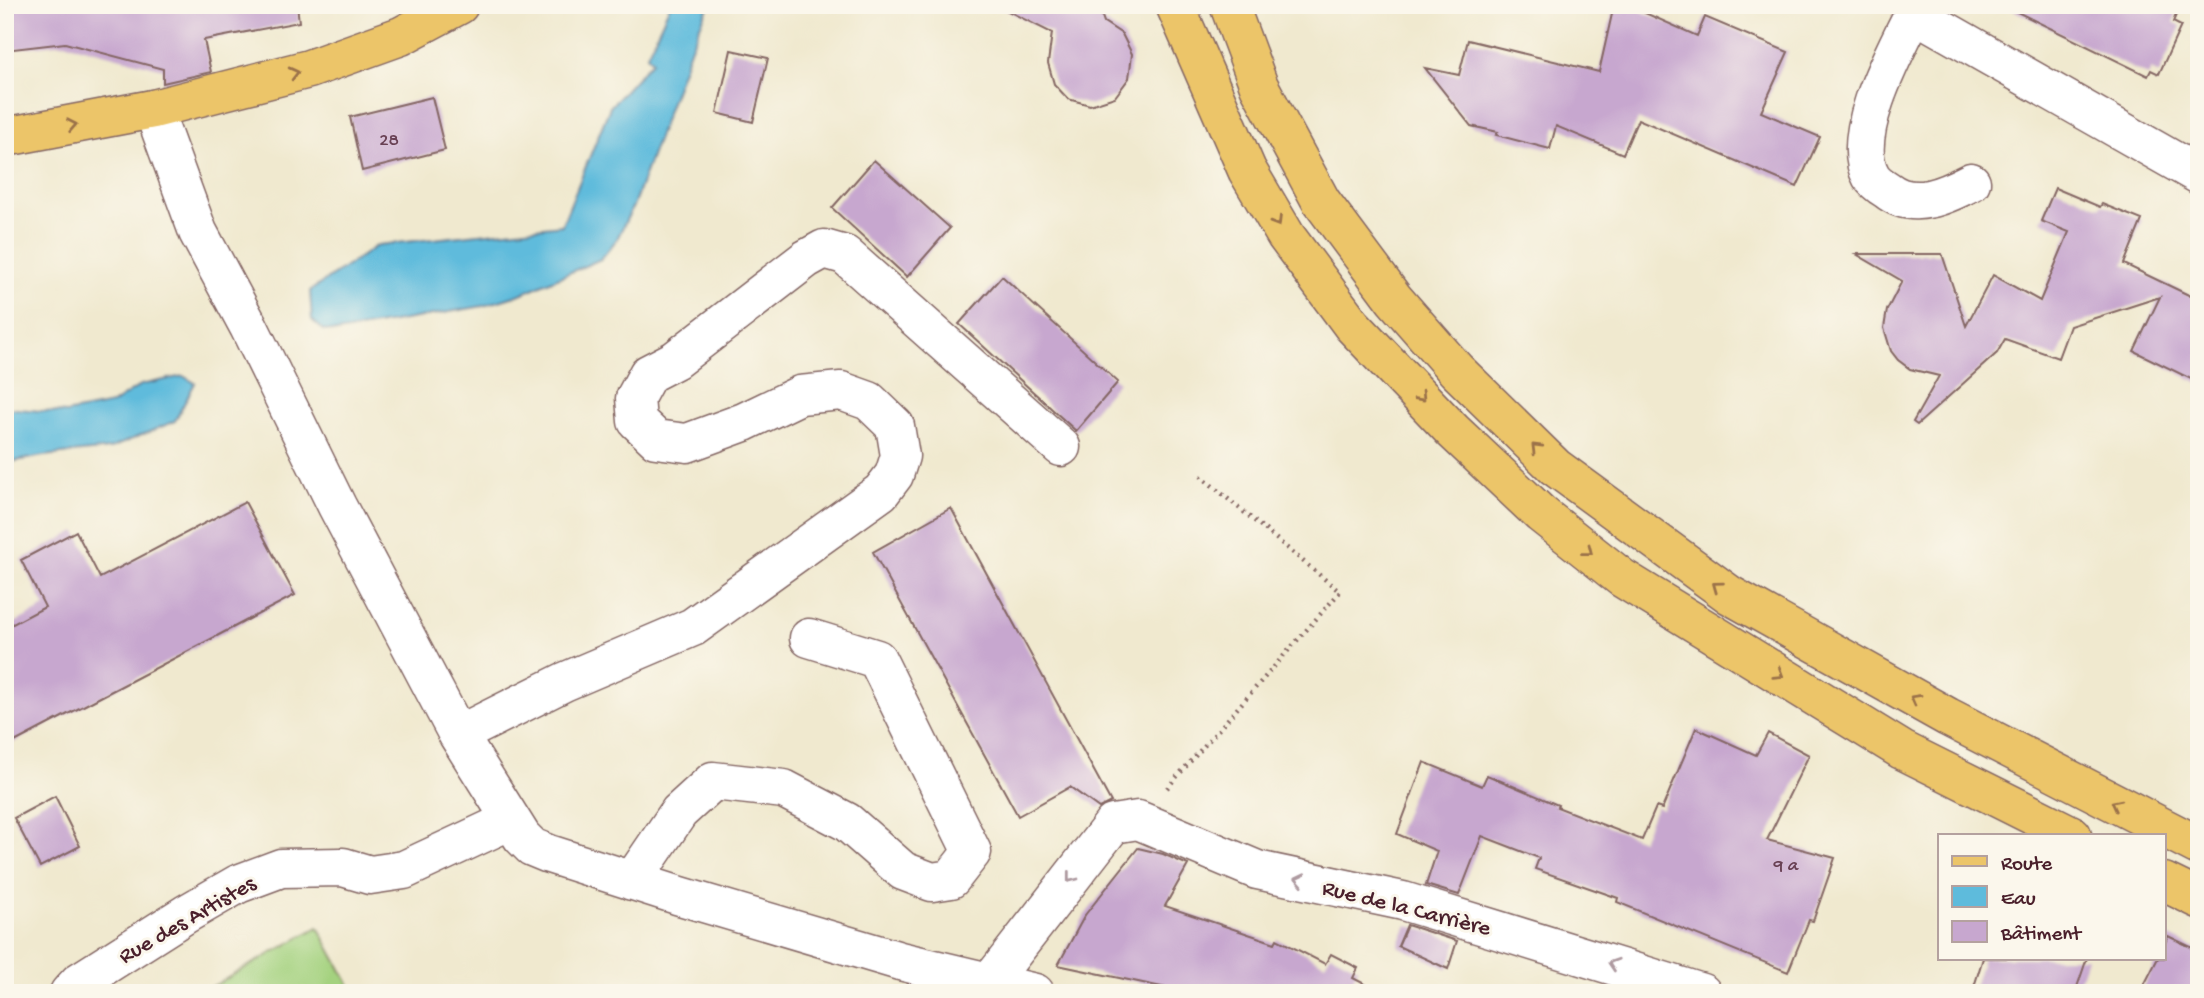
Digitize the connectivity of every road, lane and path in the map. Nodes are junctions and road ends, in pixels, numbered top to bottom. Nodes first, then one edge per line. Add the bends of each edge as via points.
1 (459, 5) edge
2 (1152, 5) edge
3 (1175, 5) edge
4 (1229, 5) edge
5 (1248, 5) edge
6 (1916, 9) edge
7 (1259, 86) junction
8 (153, 109) junction
9 (5, 137) edge
10 (1247, 170) junction
11 (2199, 175) edge
12 (1971, 182) dead end
13 (1061, 447) dead end
14 (1197, 473) dead end
15 (809, 638) dead end
16 (458, 735) junction
17 (511, 820) junction
18 (1126, 822) junction
19 (2070, 834) edge
20 (2199, 846) edge
21 (632, 881) junction
22 (2166, 882) edge
23 (2199, 899) edge
24 (985, 987) edge
25 (69, 993) edge
26 (1035, 993) edge
27 (1702, 993) edge

8 -> 1 main road via 309,69 401,36
2 - 10 main road
3 - 10 main road
4 - 7 main road
5 - 7 main road
6 - 11 street
6 - 12 street via 1867,123 1864,150 1871,176 1889,192 1913,201 1946,195
20 -> 7 main road via 1948,717 1730,595 1555,467 1456,370 1394,299 1321,201
9 -> 8 main road
8 - 16 street via 198,232
10 -> 19 main road via 1286,236 1352,325 1453,431 1541,513 1622,578 1902,750
13 - 16 street via 845,255 824,249 676,360 648,374 635,398 637,421 656,439 687,443 800,395 841,391 869,401 895,426 900,456 894,475 881,492 693,627 564,682
14 - 18 path via 1340,592
15 - 21 street via 877,659 972,852 951,879 932,882 903,871 847,822 784,789 713,781 679,812
16 - 17 street
17 - 21 street via 532,847
17 - 25 street, Rue des Artistes via 404,870 370,875 342,867 281,868 238,884 79,982
18 -> 24 street
27 -> 18 street, Rue de la Carrière via 1403,901 1257,870
21 - 24 street
22 - 23 main road
24 - 26 street

